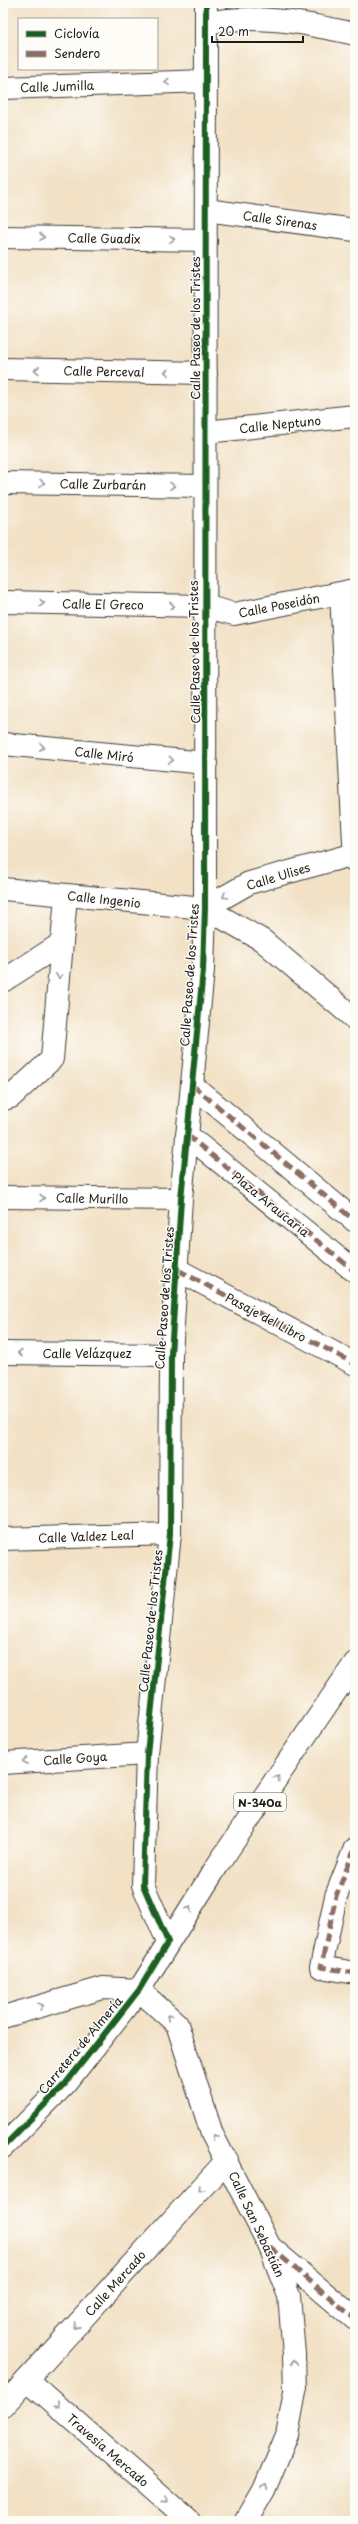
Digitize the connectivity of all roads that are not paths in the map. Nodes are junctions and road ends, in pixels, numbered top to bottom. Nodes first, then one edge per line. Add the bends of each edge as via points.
1 (206, 13) edge
2 (355, 34) edge
3 (206, 81) junction
4 (3, 88) edge
5 (206, 210) junction
6 (355, 230) edge
7 (3, 237) edge
8 (206, 240) junction
9 (3, 369) edge
10 (206, 373) junction
11 (355, 416) edge
12 (206, 432) junction
13 (3, 483) edge
14 (204, 486) junction
15 (348, 591) edge
16 (3, 602) edge
17 (204, 606) junction
18 (3, 744) edge
19 (206, 763) junction
20 (355, 854) edge
21 (355, 862) edge
22 (3, 889) edge
23 (66, 896) junction
24 (205, 908) junction
25 (62, 943) junction
26 (3, 981) edge
27 (355, 1019) edge
28 (192, 1085) junction
29 (3, 1099) edge
30 (187, 1135) junction
31 (3, 1197) edge
32 (181, 1199) junction
33 (355, 1221) edge
34 (355, 1267) edge
35 (178, 1270) junction
36 (3, 1353) edge
37 (170, 1355) junction
38 (355, 1364) edge
39 (170, 1534) junction
40 (3, 1539) edge
41 (355, 1663) edge
42 (147, 1754) junction
43 (3, 1763) edge
44 (354, 1850) edge
45 (168, 1942) junction
46 (355, 1973) edge
47 (139, 1990) junction
48 (4, 2011) edge
49 (3, 2147) edge
50 (227, 2160) junction
51 (270, 2247) junction
52 (355, 2319) edge
53 (28, 2380) junction
54 (3, 2406) edge
55 (189, 2521) edge
56 (246, 2521) edge

1 - 2 main road via 234,18 301,22
1 - 3 main road, Calle Paseo de los Tristes
3 -> 4 main road, Calle Jumilla
3 - 5 main road, Calle Paseo de los Tristes
5 - 6 main road, Calle Sirenas
5 - 8 main road, Calle Paseo de los Tristes
7 -> 8 main road, Calle Guadix
8 - 10 main road, Calle Paseo de los Tristes
10 -> 9 main road, Calle Perceval
10 - 12 main road, Calle Paseo de los Tristes
11 - 12 main road, Calle Neptuno
12 - 14 main road, Calle Paseo de los Tristes
13 -> 14 main road, Calle Zurbarán
14 - 17 main road, Calle Paseo de los Tristes
15 - 17 main road, Calle Poseidón via 234,614
15 - 20 main road
16 -> 17 main road, Calle El Greco
17 - 19 main road, Calle Paseo de los Tristes
18 -> 19 main road, Calle Miró
19 - 24 main road, Calle Paseo de los Tristes
20 - 21 main road
20 -> 24 main road, Calle Ulises via 249,883
22 - 23 main road, Calle Ingenio
23 - 24 main road, Calle Ingenio
23 - 25 main road
24 - 27 main road via 262,940
24 - 28 main road, Calle Paseo de los Tristes via 203,970
25 - 26 main road
25 -> 29 main road via 52,1059 11,1097
28 - 30 main road, Calle Paseo de los Tristes
28 - 33 main road
30 - 32 main road, Calle Paseo de los Tristes
30 - 34 main road, Plaza Araucaria via 353,1270
31 -> 32 main road, Calle Murillo
32 - 35 main road, Calle Paseo de los Tristes
35 - 37 main road, Calle Paseo de los Tristes
35 - 38 main road, Pasaje del Libro
37 -> 36 main road, Calle Velázquez
37 - 39 main road, Calle Paseo de los Tristes
39 - 40 main road, Calle Valdez Leal
39 - 42 main road, Calle Paseo de los Tristes
45 -> 41 main road, N-340a
42 -> 43 main road, Calle Goya
42 - 45 main road, Calle Paseo de los Tristes via 143,1885
44 - 46 main road via 336,1896 321,1967
45 - 47 main road, N-340a
48 -> 47 main road via 103,1988
47 - 49 main road, Carretera de Almería / N-340a via 66,2082
50 -> 47 main road, Calle San Sebastián via 212,2134 177,2024
50 - 51 main road, Calle San Sebastián
50 -> 53 main road, Calle Mercado
51 - 52 main road
56 -> 51 main road, Calle San Sebastián via 264,2490 286,2435 295,2392 289,2296
53 - 54 main road, Calle Mercado
53 -> 55 main road, Travesía Mercado

